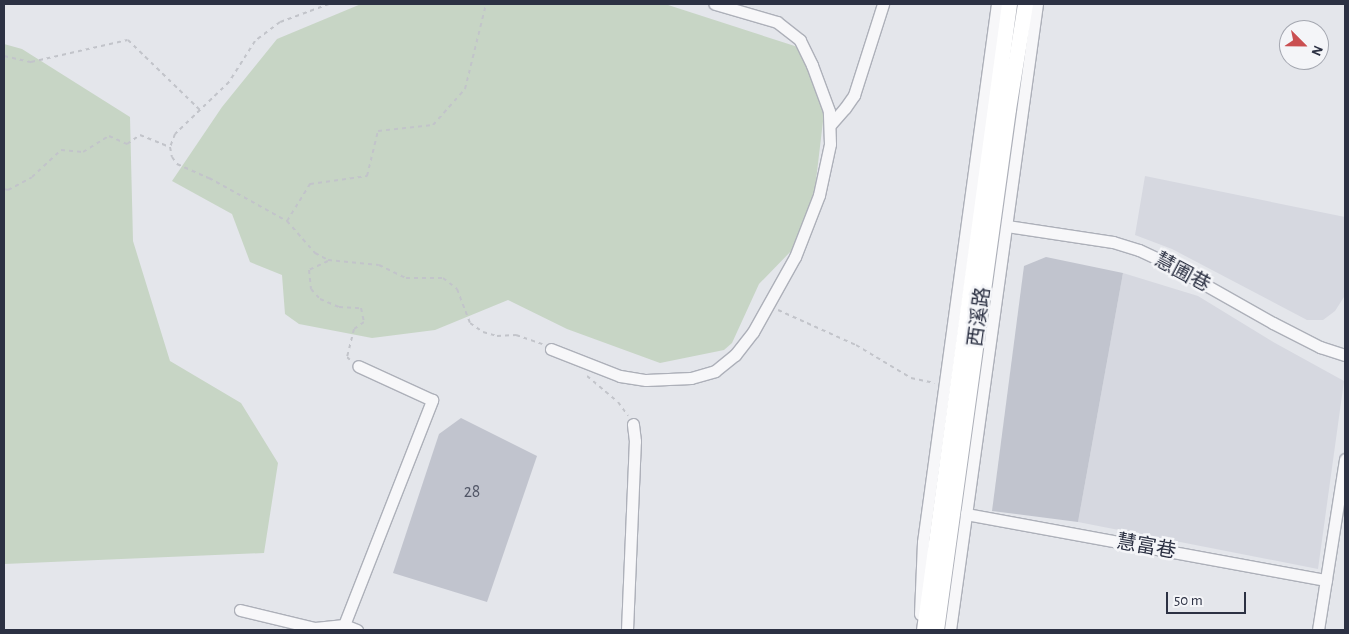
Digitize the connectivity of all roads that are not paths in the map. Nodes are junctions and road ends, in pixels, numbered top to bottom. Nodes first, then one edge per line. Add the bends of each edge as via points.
1 (715, 4) edge
2 (883, 4) edge
3 (1025, 4) edge
4 (1037, 4) edge
5 (997, 5) edge
6 (830, 124) junction
7 (1007, 226) junction
8 (551, 349) road end
9 (1345, 355) edge
10 (358, 366) road end
11 (633, 424) road end
12 (1345, 459) edge
13 (966, 514) junction
14 (1326, 580) junction
15 (240, 610) dead end
16 (344, 625) junction
17 (315, 629) edge
18 (357, 630) edge
19 (627, 630) edge
20 (919, 630) edge
21 (924, 630) edge
22 (936, 630) edge
23 (950, 630) edge
24 (1318, 630) edge

1 - 6 street via 777,22 800,40 829,111
2 - 6 street via 854,95
3 - 22 main road, 西溪路
4 - 7 street, 西溪路
5 - 20 street, 西溪路 via 923,542
5 - 21 main road, 西溪路
6 - 8 street via 824,174 795,257 753,332 735,355 715,372 691,378 646,380 620,376
7 - 9 street, 慧圃巷 via 1113,242 1139,250 1320,347
7 - 13 street, 西溪路
10 - 16 street via 432,400
11 - 19 street
12 - 14 street
13 - 14 street, 慧富巷
13 - 23 street, 西溪路
14 - 24 street
15 - 17 street
16 - 17 street
16 - 18 street

